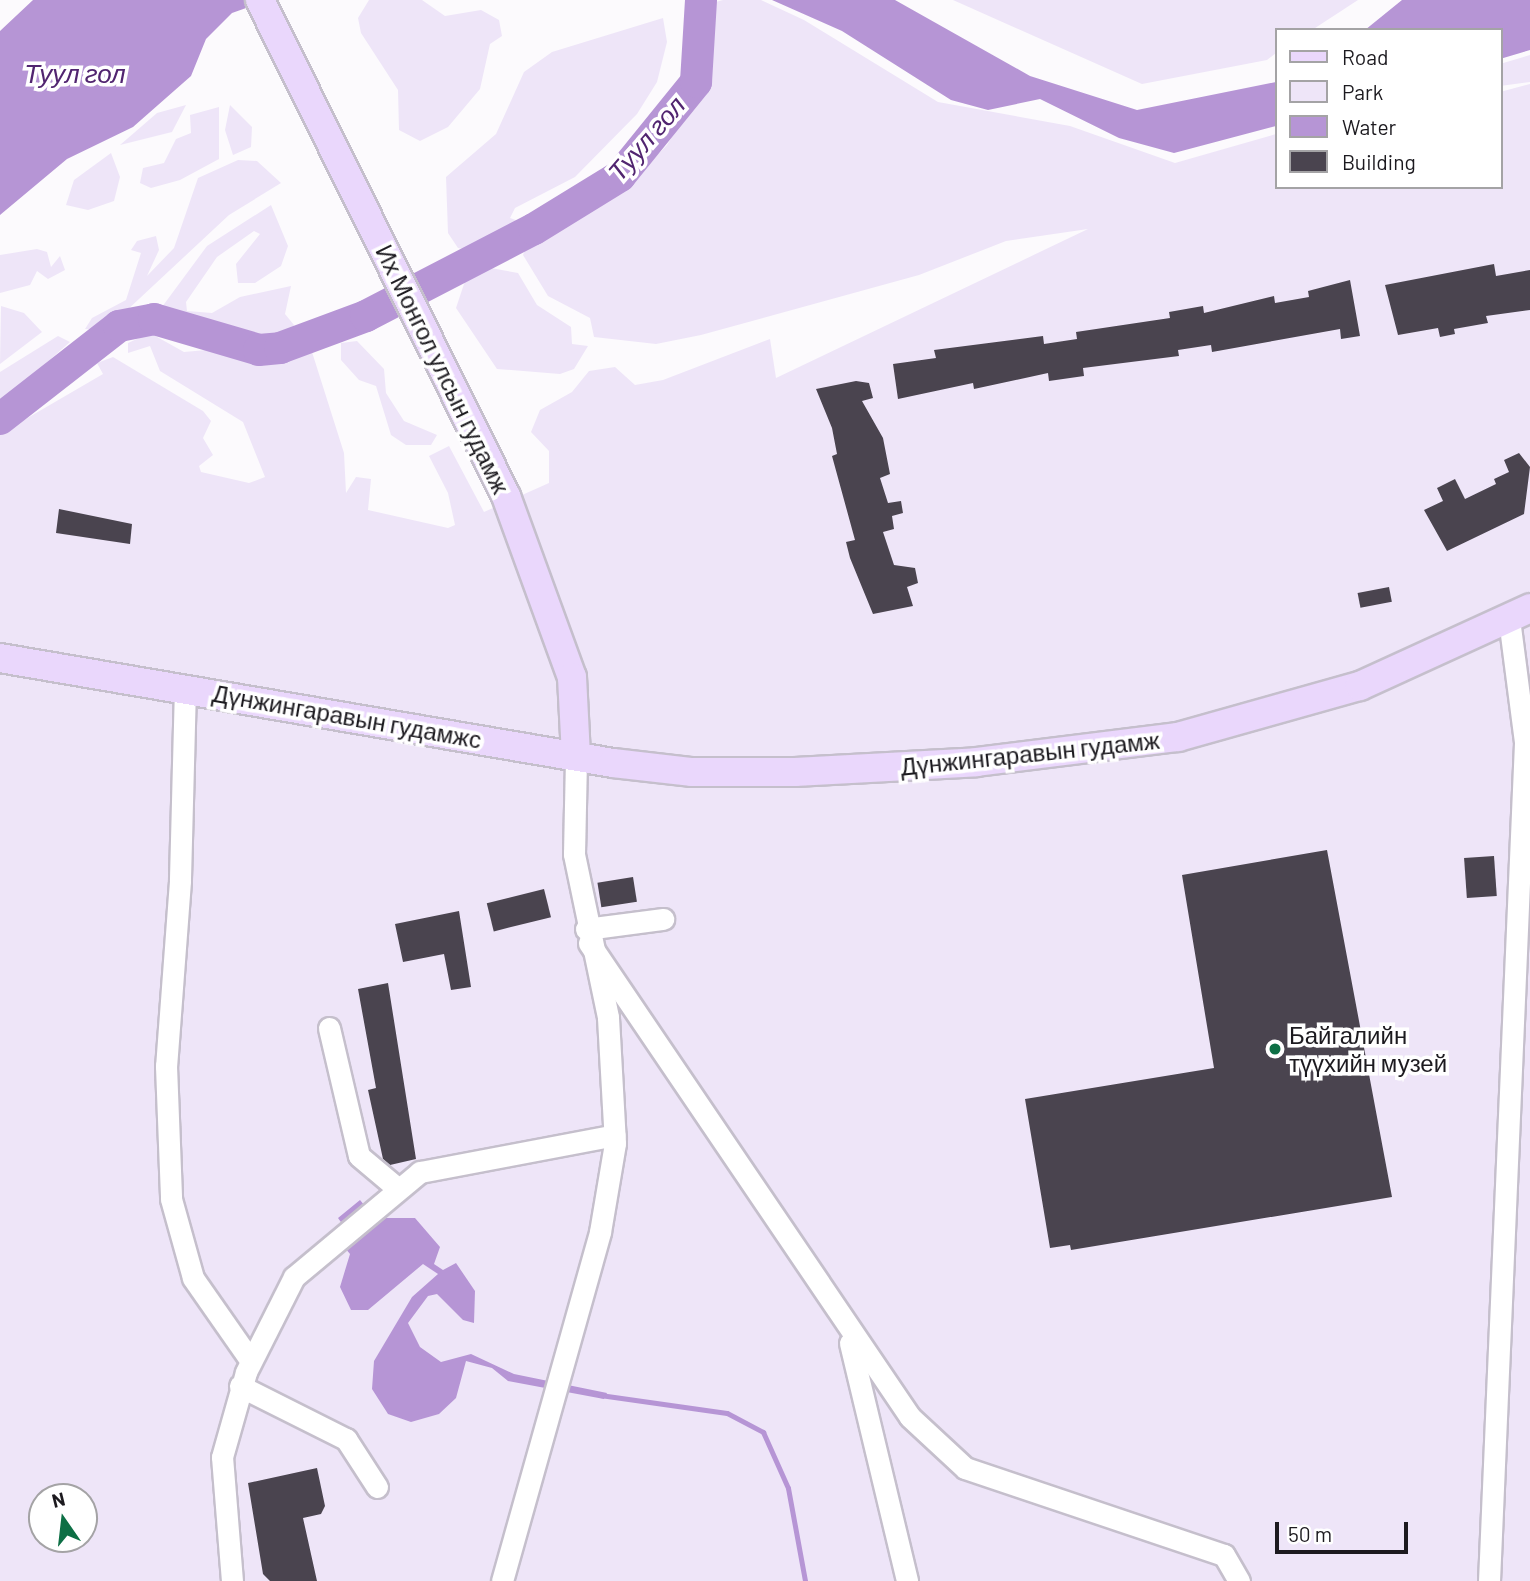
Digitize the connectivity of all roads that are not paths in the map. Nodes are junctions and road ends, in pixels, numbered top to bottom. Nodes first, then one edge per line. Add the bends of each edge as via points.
1 (260, 0) edge
2 (1520, 613) edge
3 (0, 658) edge
4 (185, 687) junction
5 (509, 744) joint
6 (576, 755) junction
7 (663, 919) dead end
8 (588, 936) junction
9 (329, 1028) dead end
10 (615, 1135) junction
11 (396, 1187) junction
12 (848, 1334) junction
13 (251, 1361) junction
14 (240, 1386) junction
15 (377, 1487) dead end
16 (232, 1581) edge
17 (502, 1581) edge
18 (907, 1581) edge
19 (1239, 1581) edge
20 (1489, 1581) edge

1 - 6 main road, Их Монгол улсын гудамж via 488,457 572,677
2 - 6 main road, Дүнжингаравын гудамж via 1360,686 1275,713 1128,746 927,766 746,773 692,772
2 - 20 street via 1525,742
3 - 4 main road
4 - 5 main road, Дүнжингаравын гудамжс
4 - 13 street via 180,881 166,1066 171,1199 192,1278
5 - 6 main road, Дүнжингаравын гудамж
6 - 8 street via 574,854
7 - 8 street
8 - 10 street via 608,1017
8 - 12 street
9 - 11 street via 359,1156
10 - 11 street via 435,1166
10 - 17 street via 600,1232
11 - 13 street via 287,1285
12 - 18 street
12 - 19 street via 910,1417 965,1468 1224,1555
13 - 14 street
14 - 15 street via 346,1439
14 - 16 street via 222,1457

